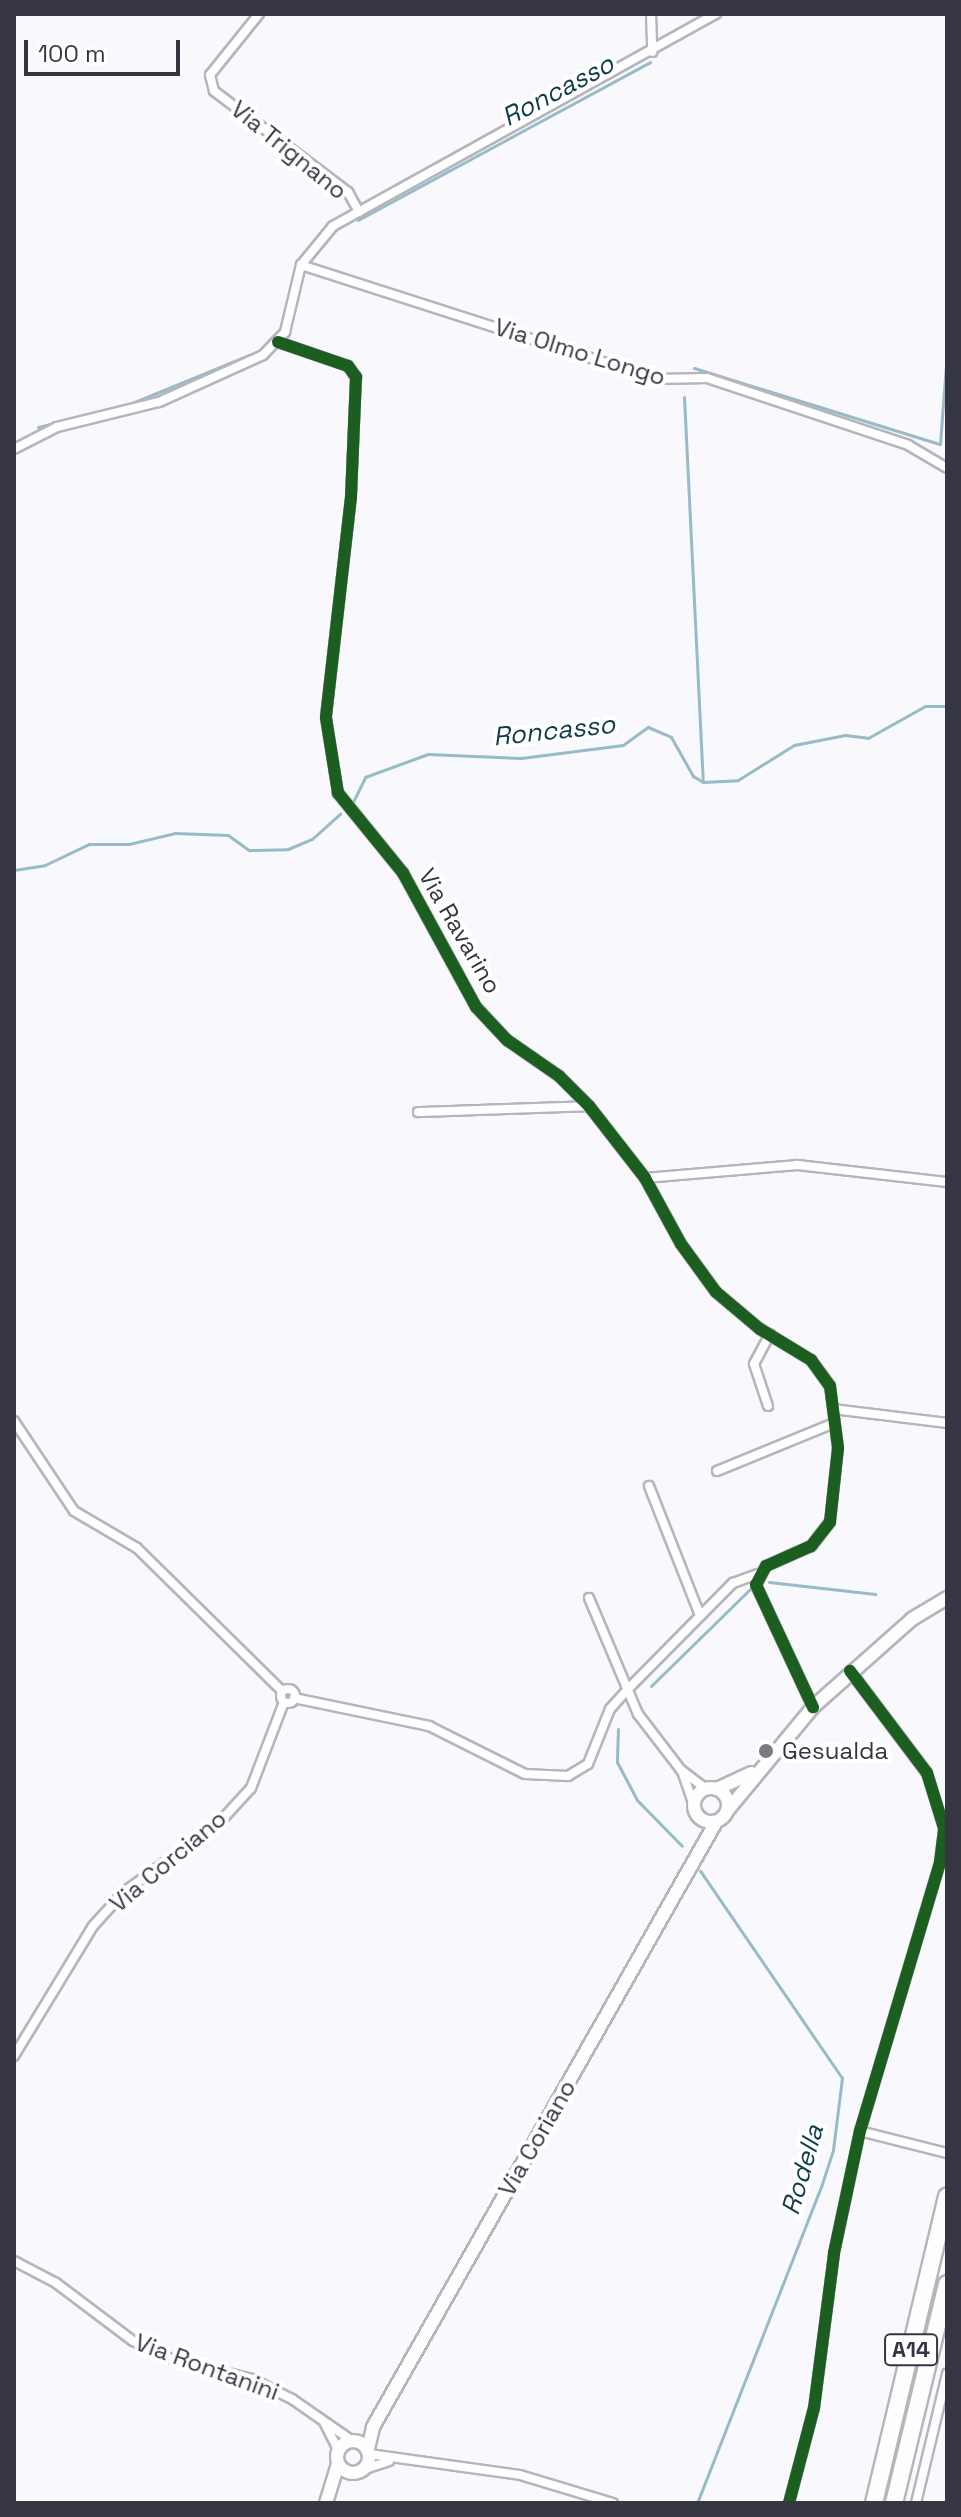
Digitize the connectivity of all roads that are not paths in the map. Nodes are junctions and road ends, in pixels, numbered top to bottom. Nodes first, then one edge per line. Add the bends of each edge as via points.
1 (259, 14) edge
2 (651, 14) edge
3 (716, 14) edge
4 (652, 52) junction
5 (359, 212) junction
6 (301, 265) junction
7 (278, 342) junction
8 (14, 449) edge
9 (947, 468) edge
10 (589, 1106) junction
11 (418, 1112) dead end
12 (645, 1178) junction
13 (947, 1182) edge
14 (770, 1334) junction
15 (768, 1406) dead end
16 (833, 1409) junction
17 (14, 1421) edge
18 (834, 1423) junction
19 (947, 1423) edge
20 (717, 1471) dead end
21 (649, 1486) dead end
22 (758, 1574) junction
23 (589, 1598) dead end
24 (947, 1598) edge
25 (699, 1613) junction
26 (850, 1671) junction
27 (627, 1690) junction
28 (282, 1691) junction
29 (294, 1698) junction
30 (284, 1702) junction
31 (813, 1707) junction
32 (681, 1770) junction
33 (755, 1772) junction
34 (711, 1789) junction
35 (695, 1810) junction
36 (727, 1811) junction
37 (716, 1822) junction
38 (701, 1850) junction
39 (14, 2056) edge
40 (860, 2131) junction
41 (947, 2153) edge
42 (947, 2197) edge
43 (14, 2261) edge
44 (947, 2284) edge
45 (947, 2374) edge
46 (322, 2420) junction
47 (373, 2427) junction
48 (353, 2440) junction
49 (338, 2449) junction
50 (369, 2452) junction
51 (389, 2461) junction
52 (338, 2464) junction
53 (360, 2471) junction
54 (333, 2491) junction
55 (326, 2503) edge
56 (613, 2503) edge
57 (789, 2503) edge
58 (874, 2503) edge
59 (894, 2503) edge
60 (916, 2503) edge

1 - 5 street, Via Trignano via 210,75 214,91 348,192
2 - 4 street
3 - 4 street
4 - 5 street
5 - 6 street via 333,226
6 - 7 street
6 - 9 street, Via Olmo Longo via 657,379 707,378 908,445
7 - 8 street via 263,355 159,402 57,427
7 - 10 street, Via Ravarino via 348,366 356,377 351,497 326,718 338,793 403,873 476,1007 507,1040 559,1076
10 - 11 street
10 - 12 street, Via Ravarino
12 - 13 street via 797,1165
12 - 14 street, Via Ravarino via 681,1244 716,1292
14 - 15 street via 754,1364
14 - 16 street, Via Ravarino via 822,1370
16 - 18 street, Via Ravarino
16 - 19 street
17 - 28 street via 74,1511 137,1548
18 - 20 street
18 - 22 street, Via Ravarino via 838,1473 830,1522 811,1546
21 - 25 street
22 - 25 street, Via Ravarino via 733,1583
22 - 31 street via 761,1598
23 - 27 street
24 - 26 main road via 912,1619
25 - 27 street, Via Ravarino
26 - 31 main road
26 - 40 street via 927,1773 944,1828 940,1862
27 - 29 street, Via Ravarino via 610,1709 588,1764 568,1776 551,1778 499,1763 429,1726
27 - 32 street
28 - 29 street via 291,1690
28 - 30 street
29 - 30 street
30 - 39 street, Via Corciano via 251,1788 219,1823 124,1892 93,1926
31 - 33 main road
32 - 34 street
32 - 35 street
33 - 34 main road
33 - 36 main road
34 - 35 main road
34 - 36 main road via 727,1800
35 - 37 main road
35 - 38 main road
36 - 37 main road, Via Coriano
37 - 38 main road, Via Coriano
38 - 47 main road, Via Coriano
40 - 41 street
40 - 57 street via 834,2253 814,2408
42 - 58 highway, A14
43 - 46 street, Via Rontanini via 56,2283 133,2341 171,2359 252,2379
44 - 59 highway, A14
45 - 60 street
46 - 48 street, Via Rontanini
46 - 49 street
47 - 48 main road, Via Coriano
47 - 50 main road, Via Coriano
48 - 49 main road, Via Coriano
48 - 50 main road
49 - 52 main road
50 - 51 street
50 - 53 main road, Via Coriano
51 - 53 street
51 - 56 street via 520,2475
52 - 53 main road
52 - 54 main road
53 - 54 main road
54 - 55 main road

